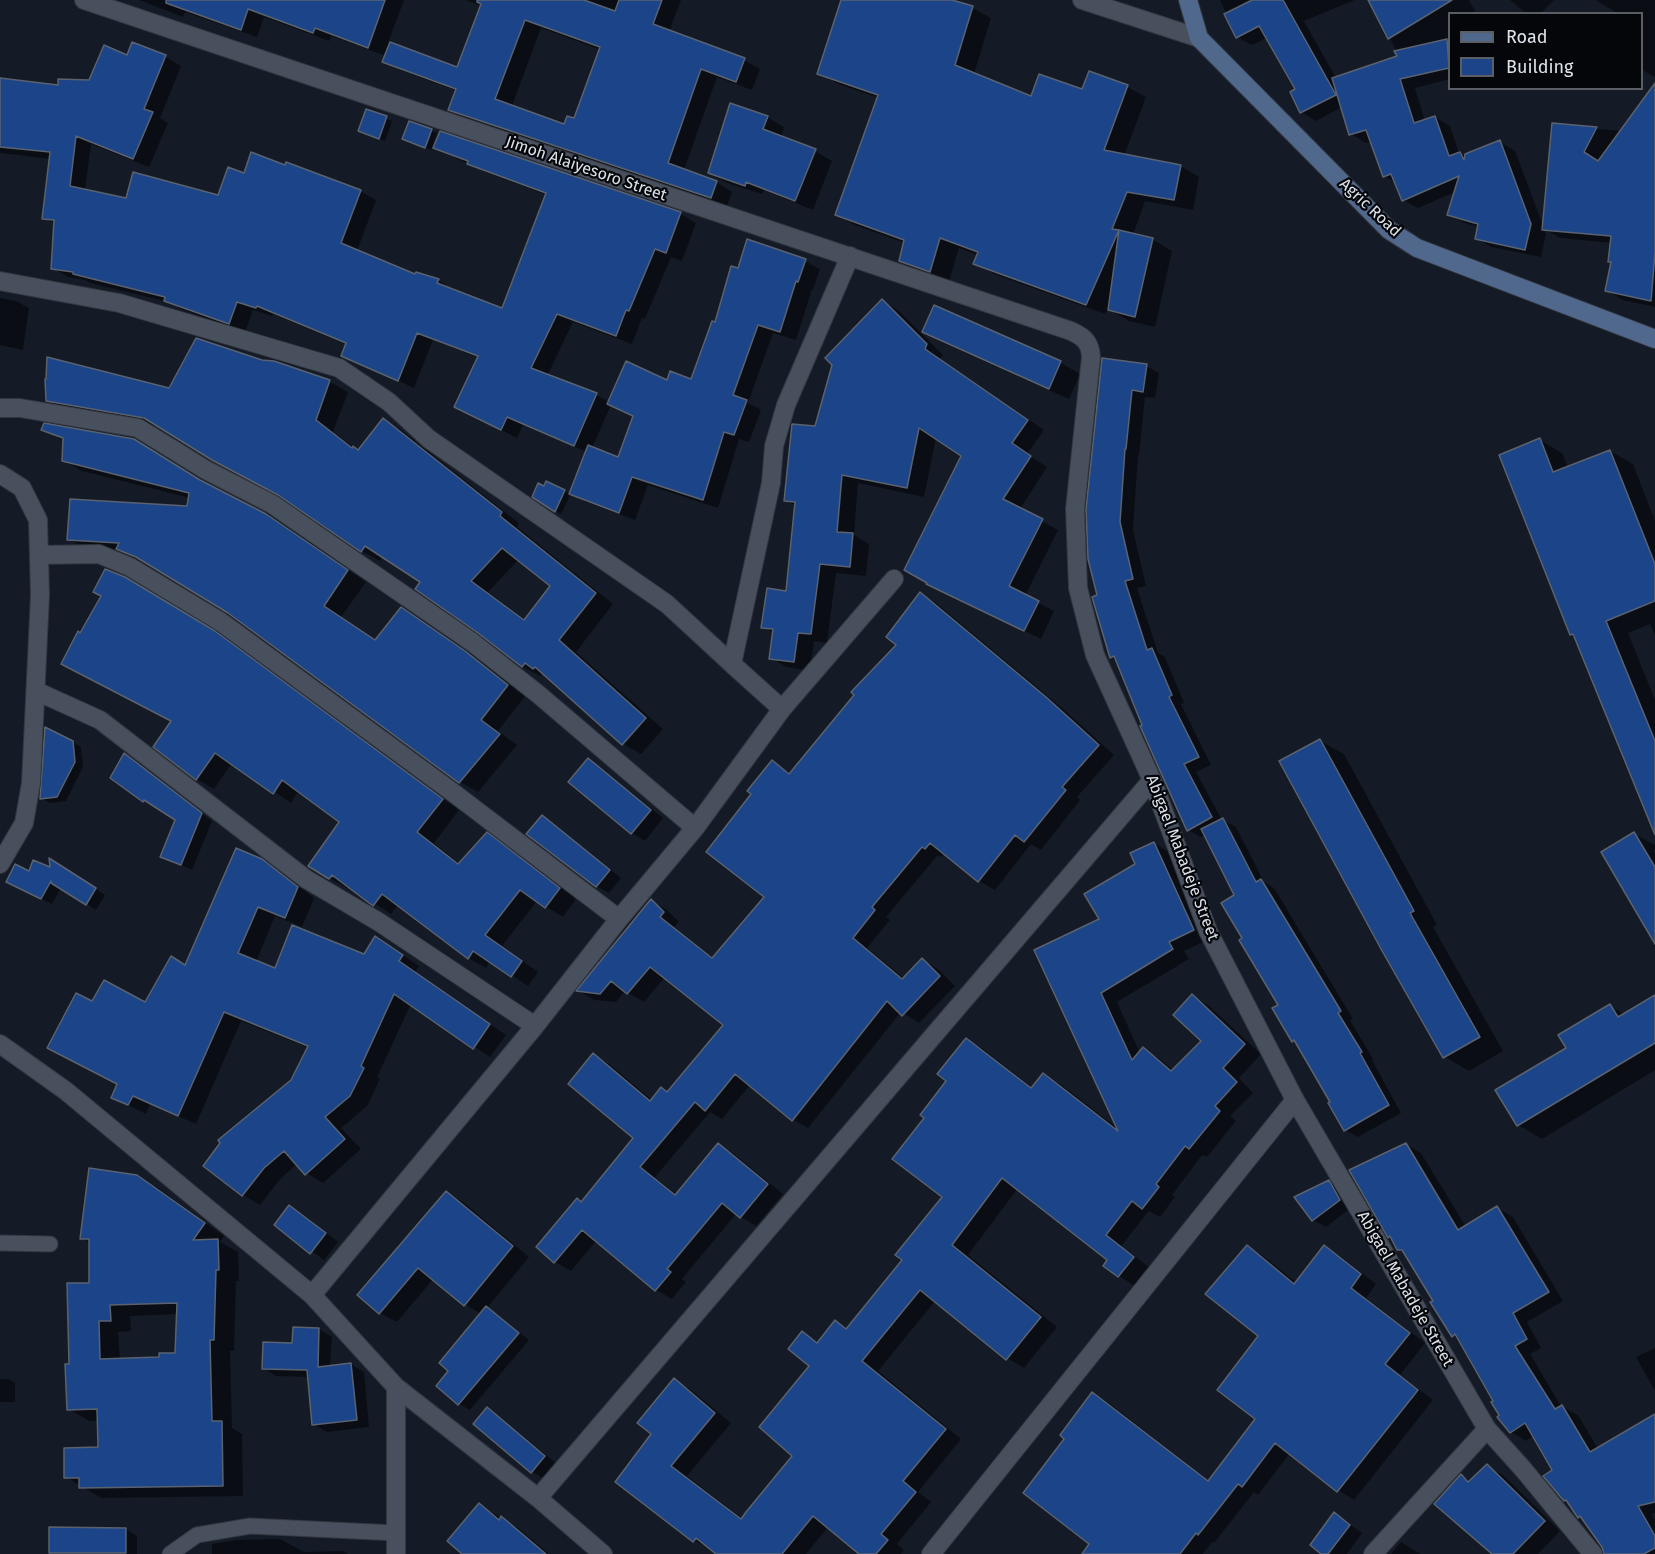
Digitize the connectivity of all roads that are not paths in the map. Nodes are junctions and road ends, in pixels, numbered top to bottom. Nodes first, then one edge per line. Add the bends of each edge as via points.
1 (84, 0) edge
2 (1082, 0) edge
3 (1188, 0) edge
4 (1199, 38) junction
5 (850, 256) junction
6 (0, 281) edge
7 (1655, 339) edge
8 (1086, 341) joint
9 (0, 408) edge
10 (0, 474) edge
11 (39, 555) junction
12 (894, 579) dead end
13 (732, 664) junction
14 (36, 691) junction
15 (782, 709) junction
16 (1152, 780) junction
17 (695, 828) junction
18 (0, 864) edge
19 (619, 919) junction
20 (535, 1026) junction
21 (0, 1044) edge
22 (1296, 1101) junction
23 (0, 1243) edge
24 (50, 1244) dead end
25 (312, 1295) junction
26 (396, 1386) junction
27 (1487, 1429) junction
28 (538, 1498) junction
29 (396, 1533) junction
30 (170, 1554) edge
31 (396, 1554) edge
32 (603, 1554) edge
33 (931, 1554) edge
34 (1373, 1554) edge
35 (1593, 1554) edge

1 - 5 street, Jimoh Alaiyesoro Street
2 - 4 street
3 - 4 street, Agric Road
4 - 7 street, Agric Road via 1389,230 1417,248
5 - 8 street, Jimoh Alaiyesoro Street via 1071,331
5 - 13 street via 786,405 774,446 771,483
6 - 13 street via 119,303 339,368 388,402 429,440 667,604
8 - 16 street, Abigael Mabadeje Street via 1091,357 1076,509 1078,588 1095,655
9 - 17 street via 138,428 272,504 472,642
10 - 11 street via 22,488 38,520
11 - 14 street
11 - 19 street via 99,554 130,567 221,622
12 - 15 street
13 - 15 street
14 - 18 street via 31,783 24,823
14 - 20 street via 100,720 306,879 379,922
15 - 17 street
16 - 22 street, Abigael Mabadeje Street via 1208,931
16 - 28 street
17 - 19 street
19 - 20 street
20 - 25 street
21 - 25 street via 66,1091
22 - 27 street, Abigael Mabadeje Street
22 - 33 street
23 - 24 lane
25 - 26 street
26 - 28 street
26 - 29 street
27 - 34 street
27 - 35 street, Abigael Mabadeje Street
28 - 32 street
29 - 30 lane via 250,1526 197,1535
29 - 31 street

